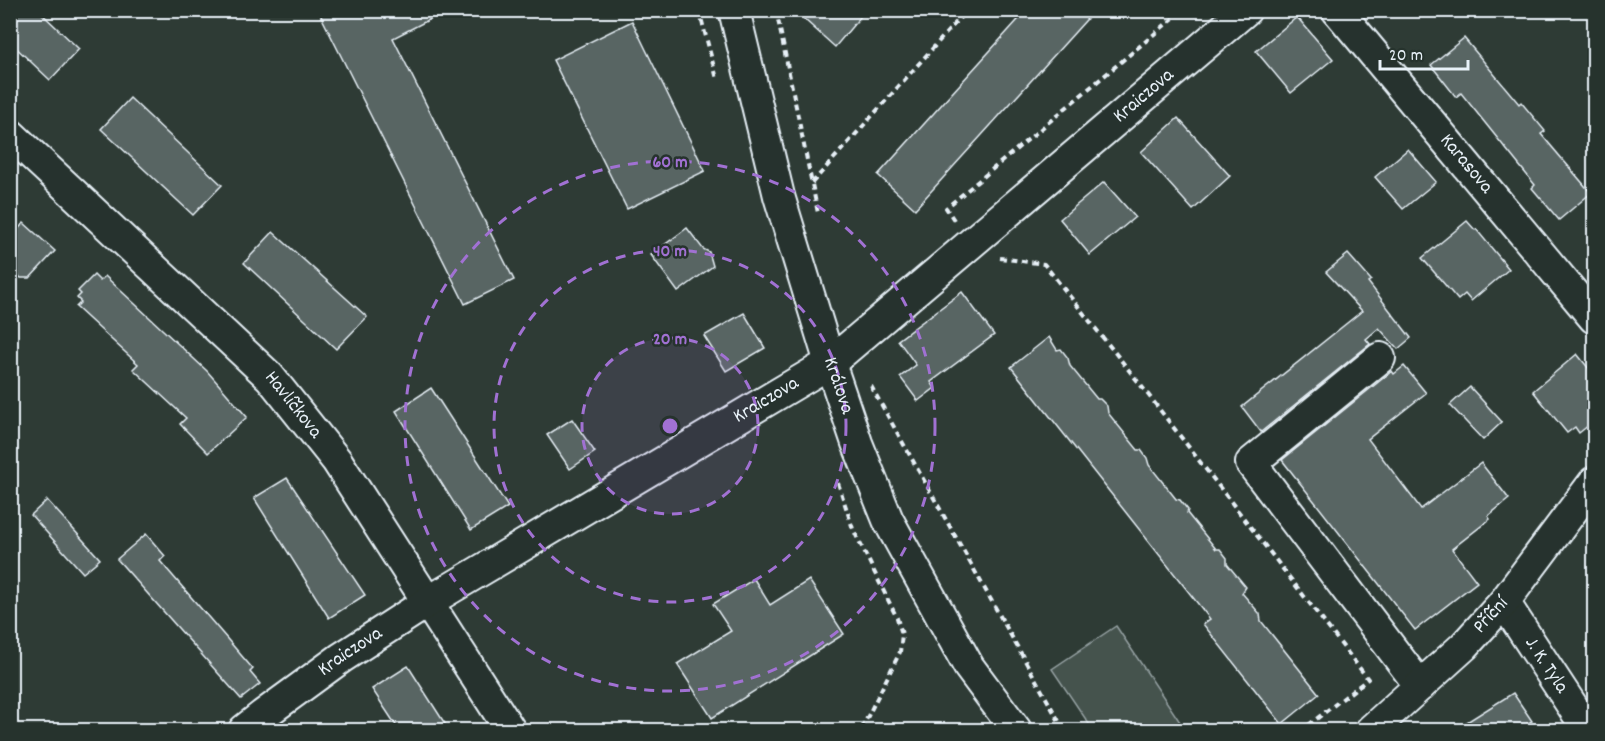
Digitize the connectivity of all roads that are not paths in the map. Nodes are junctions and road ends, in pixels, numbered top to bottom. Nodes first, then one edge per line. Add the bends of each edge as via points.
1 (734, 10) edge
2 (1246, 10) edge
3 (1337, 10) edge
4 (10, 134) edge
5 (1594, 318) edge
6 (1380, 358) dead end
7 (830, 363) junction
8 (1594, 482) edge
9 (1504, 602) junction
10 (426, 603) junction
11 (1420, 686) junction
12 (260, 725) edge
13 (510, 730) edge
14 (1016, 730) edge
15 (1371, 730) edge
16 (1588, 730) edge

1 - 7 street, Králova via 779,196
2 - 7 street, Kraiczova via 981,250
3 - 5 street, Karasova
4 - 10 street, Havlíčkova via 270,377 337,461
6 - 11 street via 1251,464
7 - 10 street, Kraiczova
7 - 14 street, Králova via 888,520 969,668
8 - 9 street, Příční
9 - 11 street, Příční
9 - 16 street, J. K. Tyla
10 - 12 street, Kraiczova via 341,658
10 - 13 street, Havlíčkova
11 - 15 street, Příční

